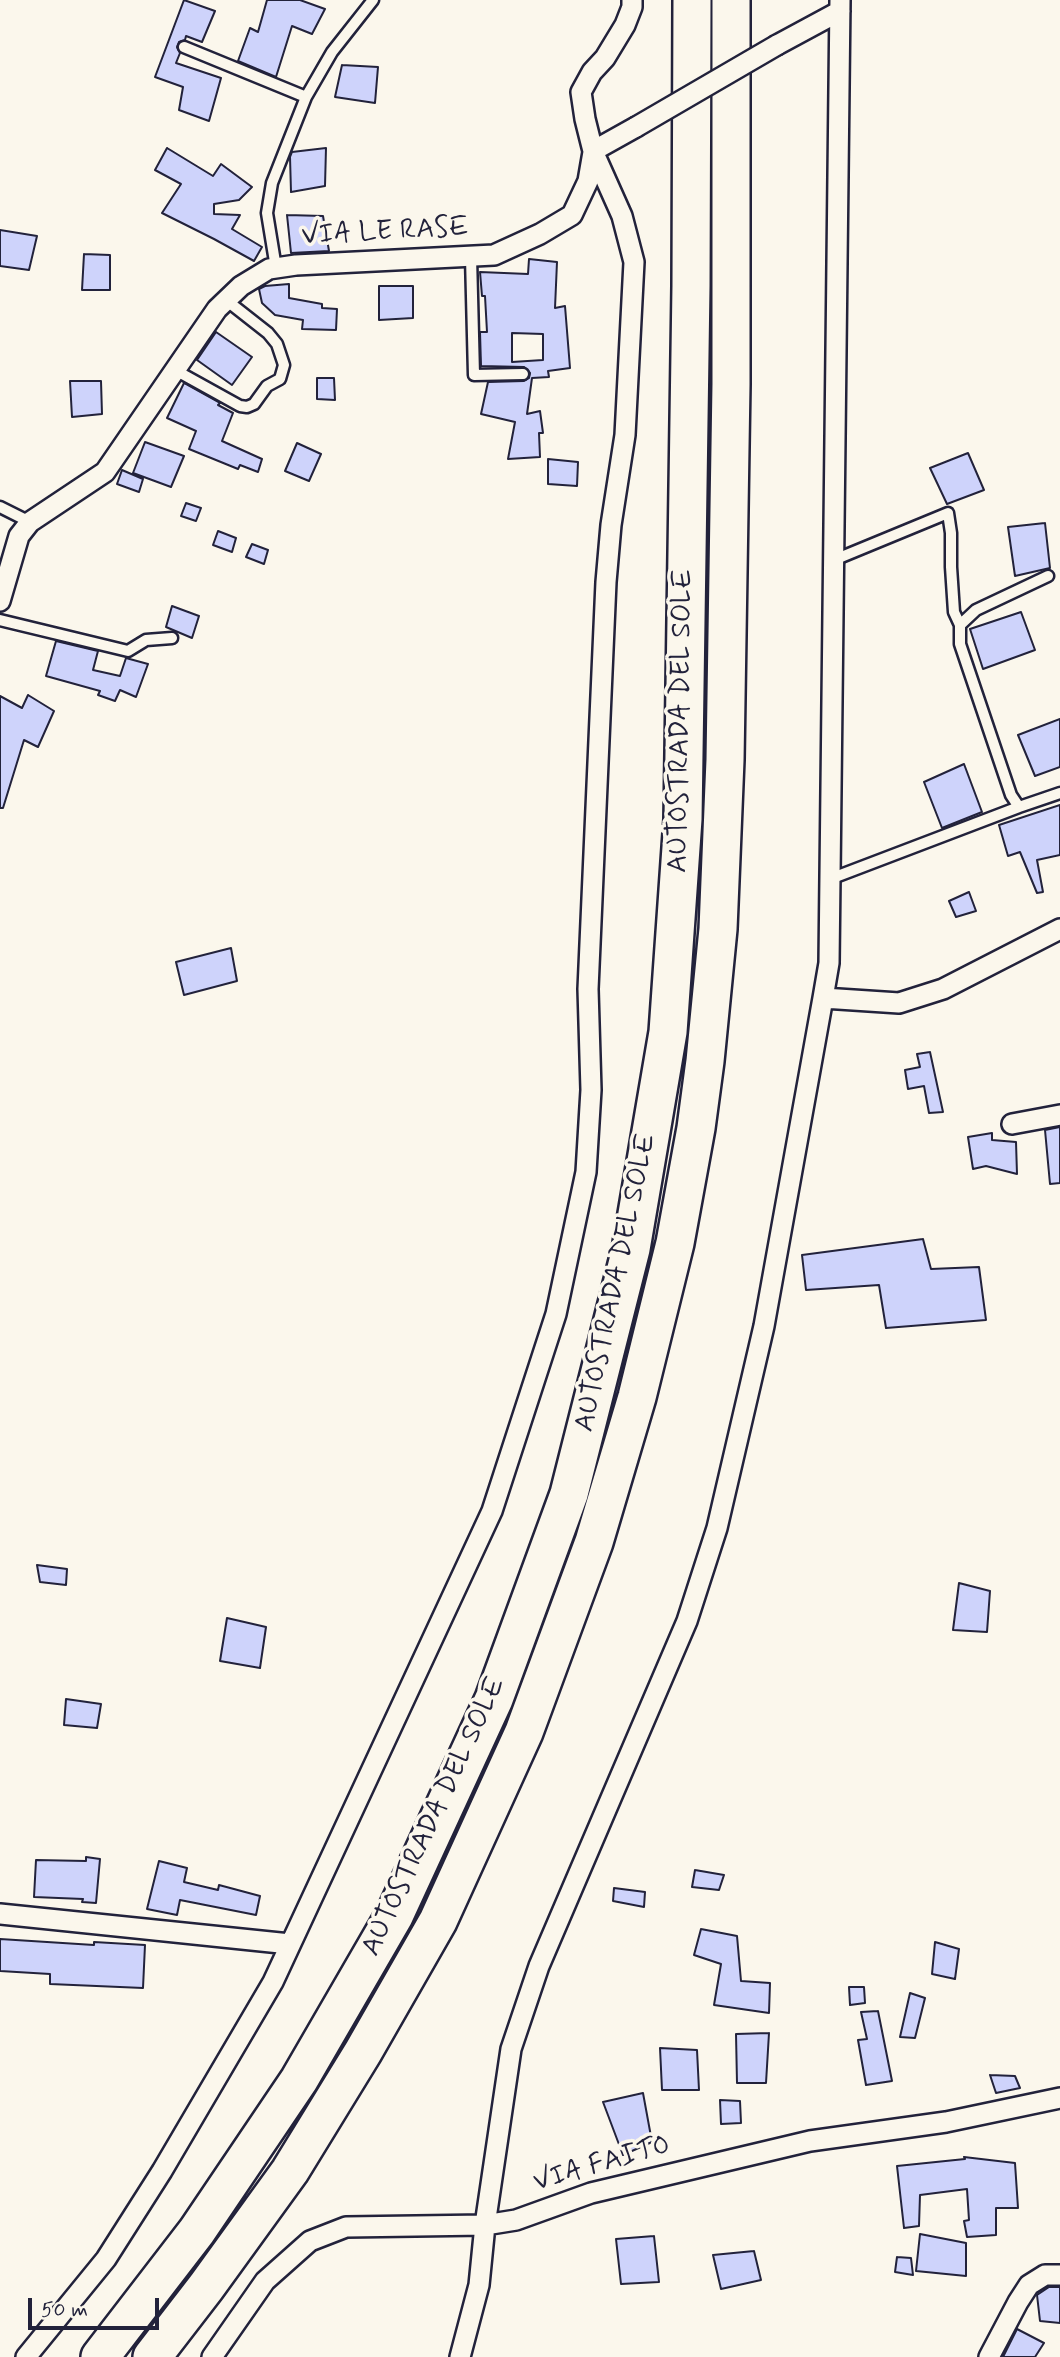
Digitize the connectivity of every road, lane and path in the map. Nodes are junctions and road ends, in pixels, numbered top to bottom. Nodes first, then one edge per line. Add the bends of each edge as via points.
1 (373, 0) edge
2 (632, 0) edge
3 (692, 0) edge
4 (731, 0) edge
5 (840, 5) edge
6 (184, 47) dead end
7 (306, 97) junction
8 (593, 150) junction
9 (471, 257) junction
10 (276, 268) junction
11 (226, 300) junction
12 (175, 370) junction
13 (523, 374) dead end
14 (0, 507) edge
15 (30, 522) junction
16 (833, 561) junction
17 (1048, 576) dead end
18 (0, 601) edge
19 (0, 620) edge
20 (960, 625) junction
21 (172, 638) dead end
22 (1060, 793) edge
23 (1019, 807) junction
24 (830, 879) junction
25 (1060, 929) edge
26 (823, 998) junction
27 (1060, 1115) edge
28 (1012, 1124) dead end
29 (0, 1914) edge
30 (290, 1944) junction
31 (1060, 2098) edge
32 (485, 2225) junction
33 (1060, 2275) edge
34 (26, 2357) edge
35 (100, 2357) edge
36 (152, 2357) edge
37 (212, 2357) edge
38 (460, 2357) edge
39 (989, 2357) edge

1 - 7 lane via 332,52
2 - 8 street via 625,25 580,92
3 - 35 highway, AUTOSTRADA DEL SOLE via 683,819 668,1032 631,1249 602,1365 569,1494 494,1699 394,1916 299,2080 197,2231
4 - 36 highway, AUTOSTRADA DEL SOLE via 731,384 718,929 696,1128 675,1243 594,1542 524,1732 438,1921 290,2171
5 - 8 street, bridge
5 - 16 street
6 - 7 lane
7 - 10 lane via 269,197 267,213
8 - 9 street, VIA LE RASE via 588,181 572,215 494,256
8 - 30 street via 622,216 634,262 625,435 606,582 588,989 591,1090 586,1172 556,1314 492,1511
9 - 10 street, VIA LE RASE
9 - 13 lane via 474,375
10 - 11 street, VIA LE RASE via 241,286
11 - 12 street, VIA LE RASE
11 - 12 lane via 277,344 284,365 280,379 247,407
12 - 15 street, VIA LE RASE via 105,472
14 - 15 lane
15 - 18 street, VIA LE RASE via 19,536
16 - 20 lane via 948,513 954,612
16 - 24 street
17 - 20 lane via 976,610
19 - 21 lane via 128,651 146,640
20 - 23 lane via 960,644
22 - 23 lane
23 - 24 lane
24 - 26 street via 829,963
25 - 26 street via 943,989 899,1003
26 - 32 street via 764,1326 717,1528 687,1621 539,1966 511,2049
27 - 28 street
29 - 30 street
30 - 34 street via 273,1982 106,2259
31 - 32 street, VIA FAITO via 946,2122 810,2141 591,2193 516,2220
32 - 37 street, VIA FAITO via 346,2227 310,2241 265,2281
32 - 38 street via 479,2285
33 - 39 street via 1045,2275 1029,2285

